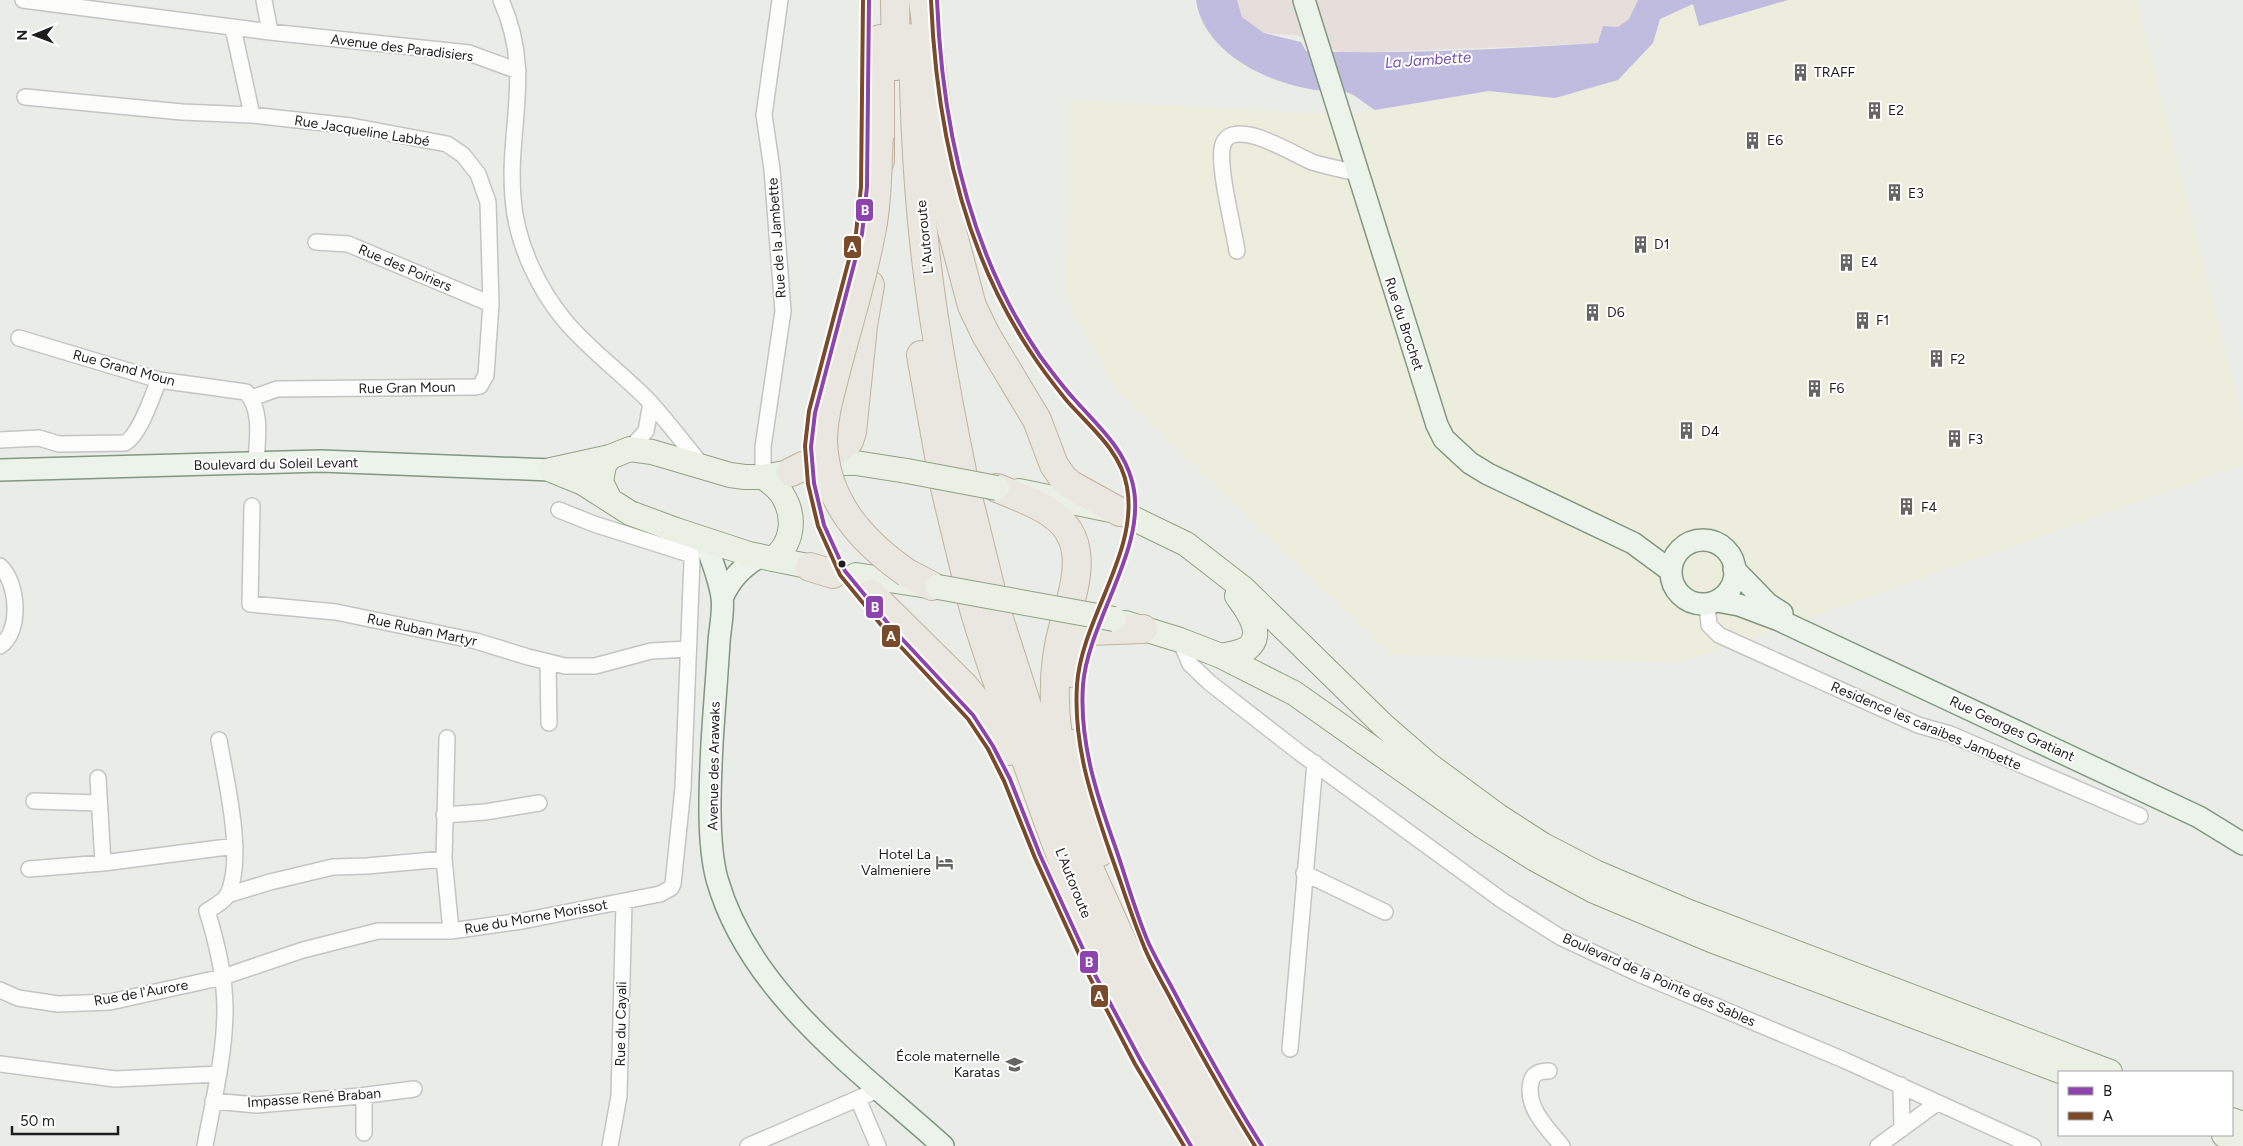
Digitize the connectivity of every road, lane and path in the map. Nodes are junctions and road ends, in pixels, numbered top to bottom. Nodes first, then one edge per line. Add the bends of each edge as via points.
1 (264, 0) edge
2 (501, 0) edge
3 (780, 0) edge
4 (880, 0) edge
5 (895, 0) edge
6 (912, 0) edge
7 (923, 0) edge
8 (1304, 0) edge
9 (32, 1) edge
10 (233, 28) junction
11 (270, 32) junction
12 (518, 71) junction
13 (25, 97) dead end
14 (252, 115) junction
15 (879, 137) junction
16 (1357, 173) junction
17 (316, 242) dead end
18 (1237, 251) dead end
19 (491, 304) junction
20 (19, 338) dead end
21 (159, 380) junction
22 (252, 398) junction
23 (651, 403) junction
24 (0, 440) edge
25 (620, 453) junction
26 (833, 458) joint
27 (256, 463) junction
28 (704, 467) junction
29 (801, 469) dead end
30 (0, 470) edge
31 (551, 470) junction
32 (763, 477) junction
33 (953, 480) junction
34 (997, 488) junction
35 (610, 500) junction
36 (252, 506) dead end
37 (559, 510) dead end
38 (1120, 512) junction
39 (1633, 542) junction
40 (696, 543) junction
41 (1686, 545) junction
42 (765, 558) junction
43 (1205, 558) junction
44 (0, 566) edge
45 (1734, 569) junction
46 (1671, 571) junction
47 (840, 576) junction
48 (935, 586) junction
49 (981, 594) junction
50 (1072, 596) dead end
51 (722, 598) junction
52 (1712, 602) junction
53 (1780, 616) junction
54 (1064, 624) dead end
55 (1113, 624) junction
56 (1143, 629) joint
57 (1180, 640) junction
58 (0, 646) edge
59 (688, 649) junction
60 (1221, 656) junction
61 (548, 663) junction
62 (549, 723) dead end
63 (447, 738) dead end
64 (219, 740) dead end
65 (1315, 763) junction
66 (684, 766) junction
67 (711, 768) junction
68 (98, 778) dead end
69 (34, 801) dead end
70 (99, 803) junction
71 (539, 803) dead end
72 (444, 815) junction
73 (2140, 816) dead end
74 (2243, 837) edge
75 (2243, 844) edge
76 (234, 846) junction
77 (1061, 857) junction
78 (444, 859) junction
79 (103, 864) junction
80 (1104, 868) junction
81 (29, 869) dead end
82 (1304, 872) junction
83 (228, 896) junction
84 (624, 902) junction
85 (1386, 912) dead end
86 (451, 931) junction
87 (223, 977) junction
88 (0, 990) edge
89 (1163, 1023) junction
90 (1290, 1049) dead end
91 (0, 1064) edge
92 (1549, 1071) dead end
93 (2059, 1071) edge
94 (2107, 1071) edge
95 (219, 1074) junction
96 (1901, 1085) junction
97 (414, 1089) dead end
98 (880, 1089) junction
99 (364, 1096) junction
100 (858, 1099) junction
101 (213, 1101) junction
102 (1937, 1103) junction
103 (1902, 1129) junction
104 (364, 1134) dead end
105 (2227, 1136) edge
106 (2243, 1142) edge
107 (205, 1146) edge
108 (610, 1146) edge
109 (748, 1146) edge
110 (878, 1146) edge
111 (943, 1146) edge
112 (1212, 1146) edge
113 (1238, 1146) edge
114 (1562, 1146) edge
115 (1878, 1146) edge
116 (2033, 1146) edge

1 - 11 street
2 - 12 street via 516,45
3 - 32 street, Rue de la Jambette via 764,115 772,169 783,311 763,446
4 - 15 highway
5 - 33 highway, L'Autoroute via 899,137 919,344
6 - 33 highway, L'Autoroute via 914,118 925,249
7 - 38 highway via 951,228 972,306 1037,420 1054,465 1063,478
8 - 16 main road, Rue du Brochet
9 - 10 street, Avenue des Paradisiers
10 - 11 street, Avenue des Paradisiers
10 - 14 street
11 - 12 street, Avenue des Paradisiers via 469,53
12 - 23 street via 512,198 516,224 532,267 567,324
13 - 14 street, Rue Jacqueline Labbé via 182,112
14 - 19 street, Rue Jacqueline Labbé via 351,126 447,144 463,155 478,174 488,202
15 - 26 highway, bridge via 881,224 863,326 852,432 849,441
15 - 48 highway, bridge via 872,227 828,403 823,440 825,460 835,492 857,531 883,557
16 - 18 street via 1314,162 1256,135 1236,134 1224,142 1222,166
16 - 39 main road, Rue du Brochet via 1444,439 1470,463 1488,474
17 - 19 street, Rue des Poiriers via 348,244
19 - 22 street, Rue Gran Moun via 486,375 480,386 277,389
20 - 21 street, Rue Grand Moun
21 - 22 street, Rue Grand Moun via 234,388
21 - 24 street via 137,430 124,443 59,444 39,438
22 - 27 street via 257,410
23 - 25 street via 646,431
23 - 28 street
25 - 28 main road via 652,452
25 - 31 main road, Boulevard du Soleil Levant
25 - 35 main road via 601,472 603,488
26 - 34 main road, bridge
27 - 30 main road, Boulevard du Soleil Levant
27 - 31 main road, Boulevard du Soleil Levant via 321,461
28 - 32 main road via 730,475
29 - 32 main road
31 - 35 main road, Boulevard du Soleil Levant
32 - 42 main road via 783,495 790,512 791,526 784,549
33 - 49 highway, L'Autoroute
34 - 38 main road
34 - 50 highway via 1034,503 1064,525 1077,560 1078,573
35 - 40 main road, Boulevard du Soleil Levant via 630,513
36 - 61 street, Rue Ruban Martyr via 250,604 336,612 476,641
37 - 40 street via 594,524
38 - 43 main road via 1186,544
39 - 41 main road, Rue du Brochet
39 - 46 main road, Rue du Brochet
40 - 42 main road, Boulevard du Soleil Levant
40 - 51 main road, Avenue des Arawaks
40 - 59 street, Rue du Morne Morissot
41 - 45 main road via 1697,541 1714,542 1728,552
41 - 46 main road via 1673,561
42 - 47 main road, Boulevard du Soleil Levant
42 - 51 main road, Avenue des Arawaks via 745,566 730,581
43 - 60 main road via 1246,608 1254,623 1253,640 1248,648
43 - 94 main road via 1244,589 1383,725 1429,765 1543,845 1643,894
44 - 58 street via 13,589 15,613 12,629
45 - 52 main road via 1731,588
45 - 53 main road
46 - 52 main road via 1672,581 1681,596 1696,603
47 - 48 main road, Boulevard du Soleil Levant
47 - 77 highway via 943,664 993,721
48 - 55 main road, Boulevard du Soleil Levant, bridge via 1035,604
49 - 77 highway, L'Autoroute via 1002,693
49 - 89 highway, L'Autoroute via 1092,875
51 - 67 main road, Avenue des Arawaks
52 - 53 main road via 1739,605
52 - 73 street, Residence les caraibes Jambette via 1709,625 1719,635 1918,725 1950,734
53 - 74 main road, Rue Georges Gratiant via 2202,812
53 - 75 main road, Rue Georges Gratiant via 2199,817
54 - 80 highway via 1055,681 1058,733 1070,784
55 - 56 highway
55 - 80 highway via 1083,634 1075,646 1071,662 1070,719 1075,759
56 - 57 main road
57 - 60 main road
57 - 65 street, Boulevard de la Pointe des Sables via 1190,664 1210,683
59 - 61 street, Rue Ruban Martyr via 651,651 608,664 582,667
59 - 66 street, Rue du Morne Morissot
60 - 93 main road via 1294,693 1481,825 1594,891 1712,940
61 - 62 street
63 - 72 street
64 - 76 street
65 - 82 street
65 - 96 street, Boulevard de la Pointe des Sables via 1503,901 1560,937
66 - 67 street
66 - 84 street, Rue du Morne Morissot via 673,884 660,894
67 - 98 main road, Avenue des Arawaks via 712,839 717,878 741,937 760,968 809,1026
68 - 70 street
69 - 70 street
70 - 79 street
71 - 72 street
72 - 78 street
76 - 79 street
76 - 83 street via 235,863
77 - 112 highway, L'Autoroute via 1132,1010 1169,1079
78 - 83 street via 332,867
78 - 86 street
79 - 81 street
80 - 89 highway
82 - 85 street
82 - 90 street
83 - 87 street via 207,911 219,949
84 - 86 street, Rue du Morne Morissot
84 - 108 street, Rue du Cayali via 620,1096
86 - 87 street, Rue du Morne Morissot via 378,931 303,950
87 - 88 street, Rue de l'Aurore via 101,1002 58,1004 18,998
87 - 95 street via 225,1010
89 - 113 highway, L'Autoroute
91 - 95 street via 115,1079
92 - 114 street via 1539,1072 1532,1078 1528,1092 1530,1102
95 - 101 street
96 - 102 street, Boulevard de la Pointe des Sables
96 - 103 street
97 - 99 street, Impasse René Braban
98 - 100 street
98 - 111 main road, Avenue des Arawaks
99 - 101 street, Impasse René Braban via 257,1105
99 - 104 street
100 - 109 street
100 - 110 street
101 - 107 street
102 - 103 street
102 - 116 street, Boulevard de la Pointe des Sables
103 - 115 street
105 - 106 main road

